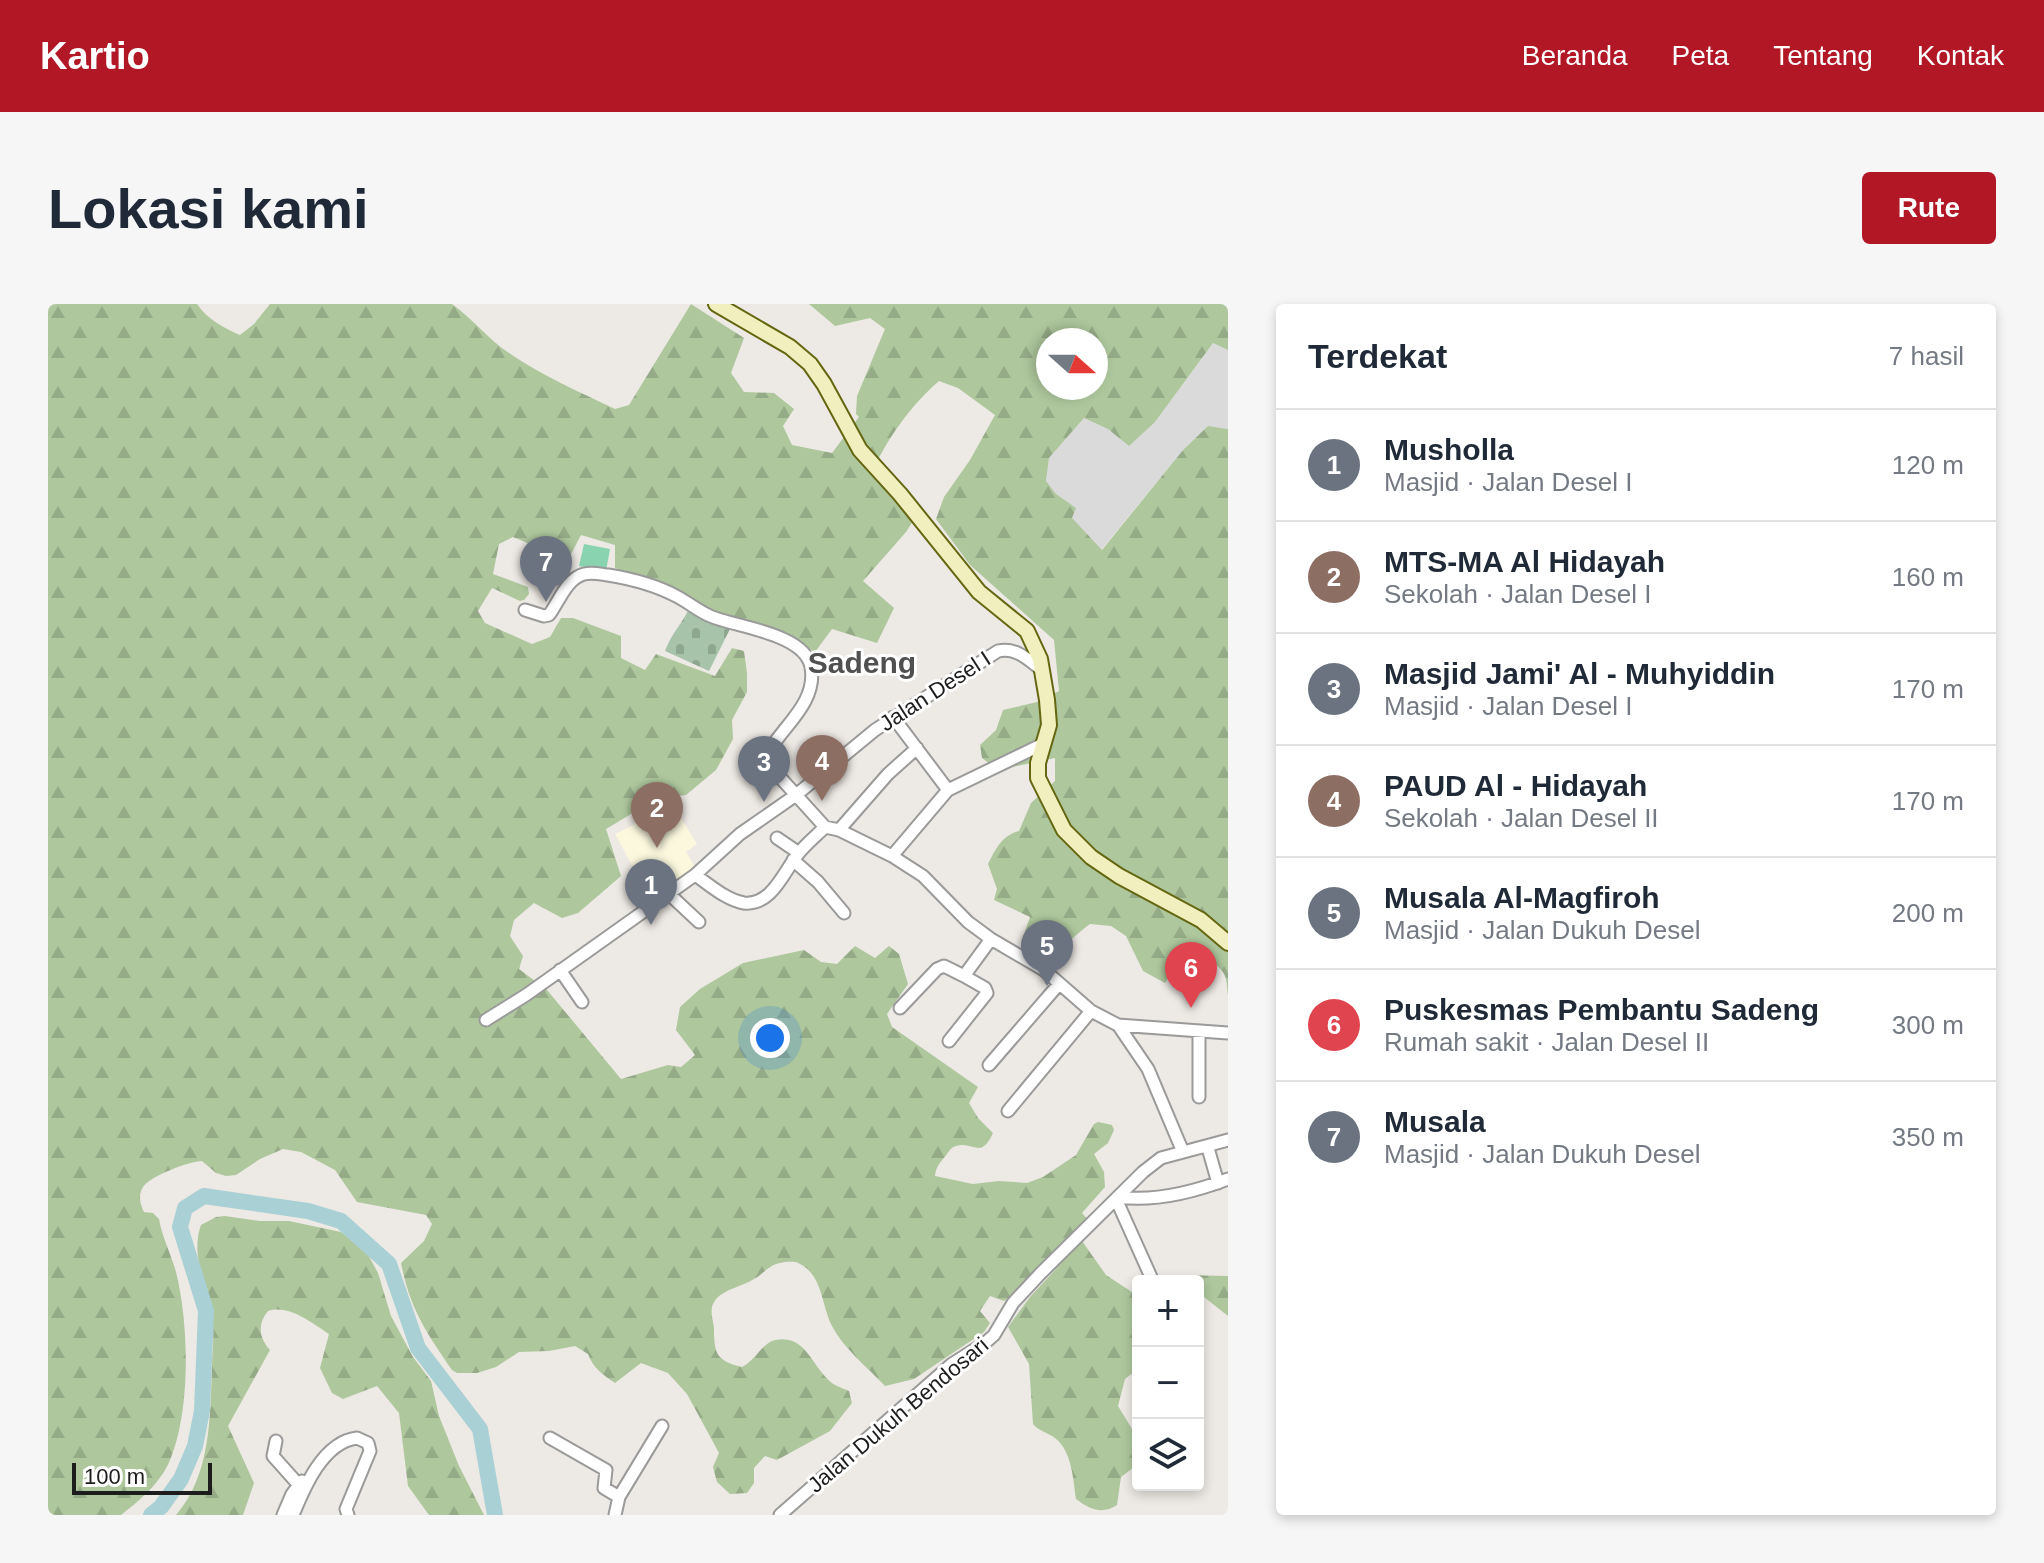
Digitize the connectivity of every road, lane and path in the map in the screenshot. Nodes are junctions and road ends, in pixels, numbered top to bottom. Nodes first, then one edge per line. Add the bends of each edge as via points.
1 (716, 304) edge
2 (525, 610) dead end
3 (1042, 670) junction
4 (893, 717) junction
5 (1043, 744) junction
6 (917, 748) junction
7 (948, 790) junction
8 (796, 795) junction
9 (825, 827) junction
10 (839, 830) junction
11 (777, 838) dead end
12 (796, 856) junction
13 (892, 856) junction
14 (695, 875) junction
15 (668, 893) junction
16 (844, 913) dead end
17 (699, 922) dead end
18 (991, 939) junction
19 (1228, 943) edge
20 (560, 970) junction
21 (964, 976) junction
22 (1059, 984) junction
23 (582, 1002) dead end
24 (900, 1008) dead end
25 (1091, 1011) junction
26 (486, 1020) dead end
27 (1118, 1025) junction
28 (1199, 1032) junction
29 (1228, 1033) edge
30 (949, 1041) dead end
31 (989, 1065) dead end
32 (1199, 1097) dead end
33 (1008, 1111) dead end
34 (1228, 1140) edge
35 (1208, 1148) junction
36 (1183, 1152) junction
37 (1223, 1181) edge
38 (1117, 1198) junction
39 (1150, 1275) edge
40 (662, 1426) dead end
41 (550, 1438) dead end
42 (276, 1441) dead end
43 (312, 1473) junction
44 (298, 1484) junction
45 (619, 1497) junction
46 (346, 1513) edge
47 (283, 1515) edge
48 (293, 1515) edge
49 (615, 1515) edge
50 (780, 1515) edge

1 - 3 main road via 810,364 860,450 979,592 1027,631
2 - 8 street via 549,615 571,581 588,573 647,583 708,616 785,641 804,654 812,671 806,700 767,758
3 - 4 street, Jalan Desel I via 1016,652 998,651
3 - 5 main road via 1049,725
4 - 6 street
4 - 8 street, Jalan Desel I
5 - 7 street
5 - 19 main road via 1038,778 1064,830 1091,857 1201,920
6 - 7 street
6 - 10 street
7 - 13 street
8 - 9 street
8 - 14 street, Jalan Desel I via 740,834
9 - 10 street
9 - 12 street
10 - 13 street
11 - 12 street
12 - 14 street via 773,891 751,903 726,897
12 - 16 street
13 - 18 street via 923,876
14 - 15 street, Jalan Desel I
15 - 17 street
15 - 20 street, Jalan Desel I
18 - 21 street
18 - 22 street
20 - 23 street
20 - 26 street, Jalan Desel I
21 - 24 street via 944,966 937,969
21 - 30 street via 987,993
22 - 25 street
22 - 31 street
25 - 27 street
25 - 33 street
27 - 28 street
27 - 36 street via 1148,1069
28 - 29 street
28 - 32 street
34 - 35 street, Jalan Dukuh Bendosari
35 - 36 street, Jalan Dukuh Bendosari
35 - 37 street
36 - 38 street, Jalan Dukuh Bendosari via 1161,1158
37 - 38 street via 1168,1195
38 - 39 street
38 - 50 street, Jalan Dukuh Bendosari via 1013,1303 994,1335 952,1364
40 - 45 street
41 - 45 street via 606,1470 605,1490
42 - 44 street via 273,1456
43 - 44 street
43 - 46 street via 349,1439 368,1443 370,1451
43 - 48 street
44 - 47 street
45 - 49 street

